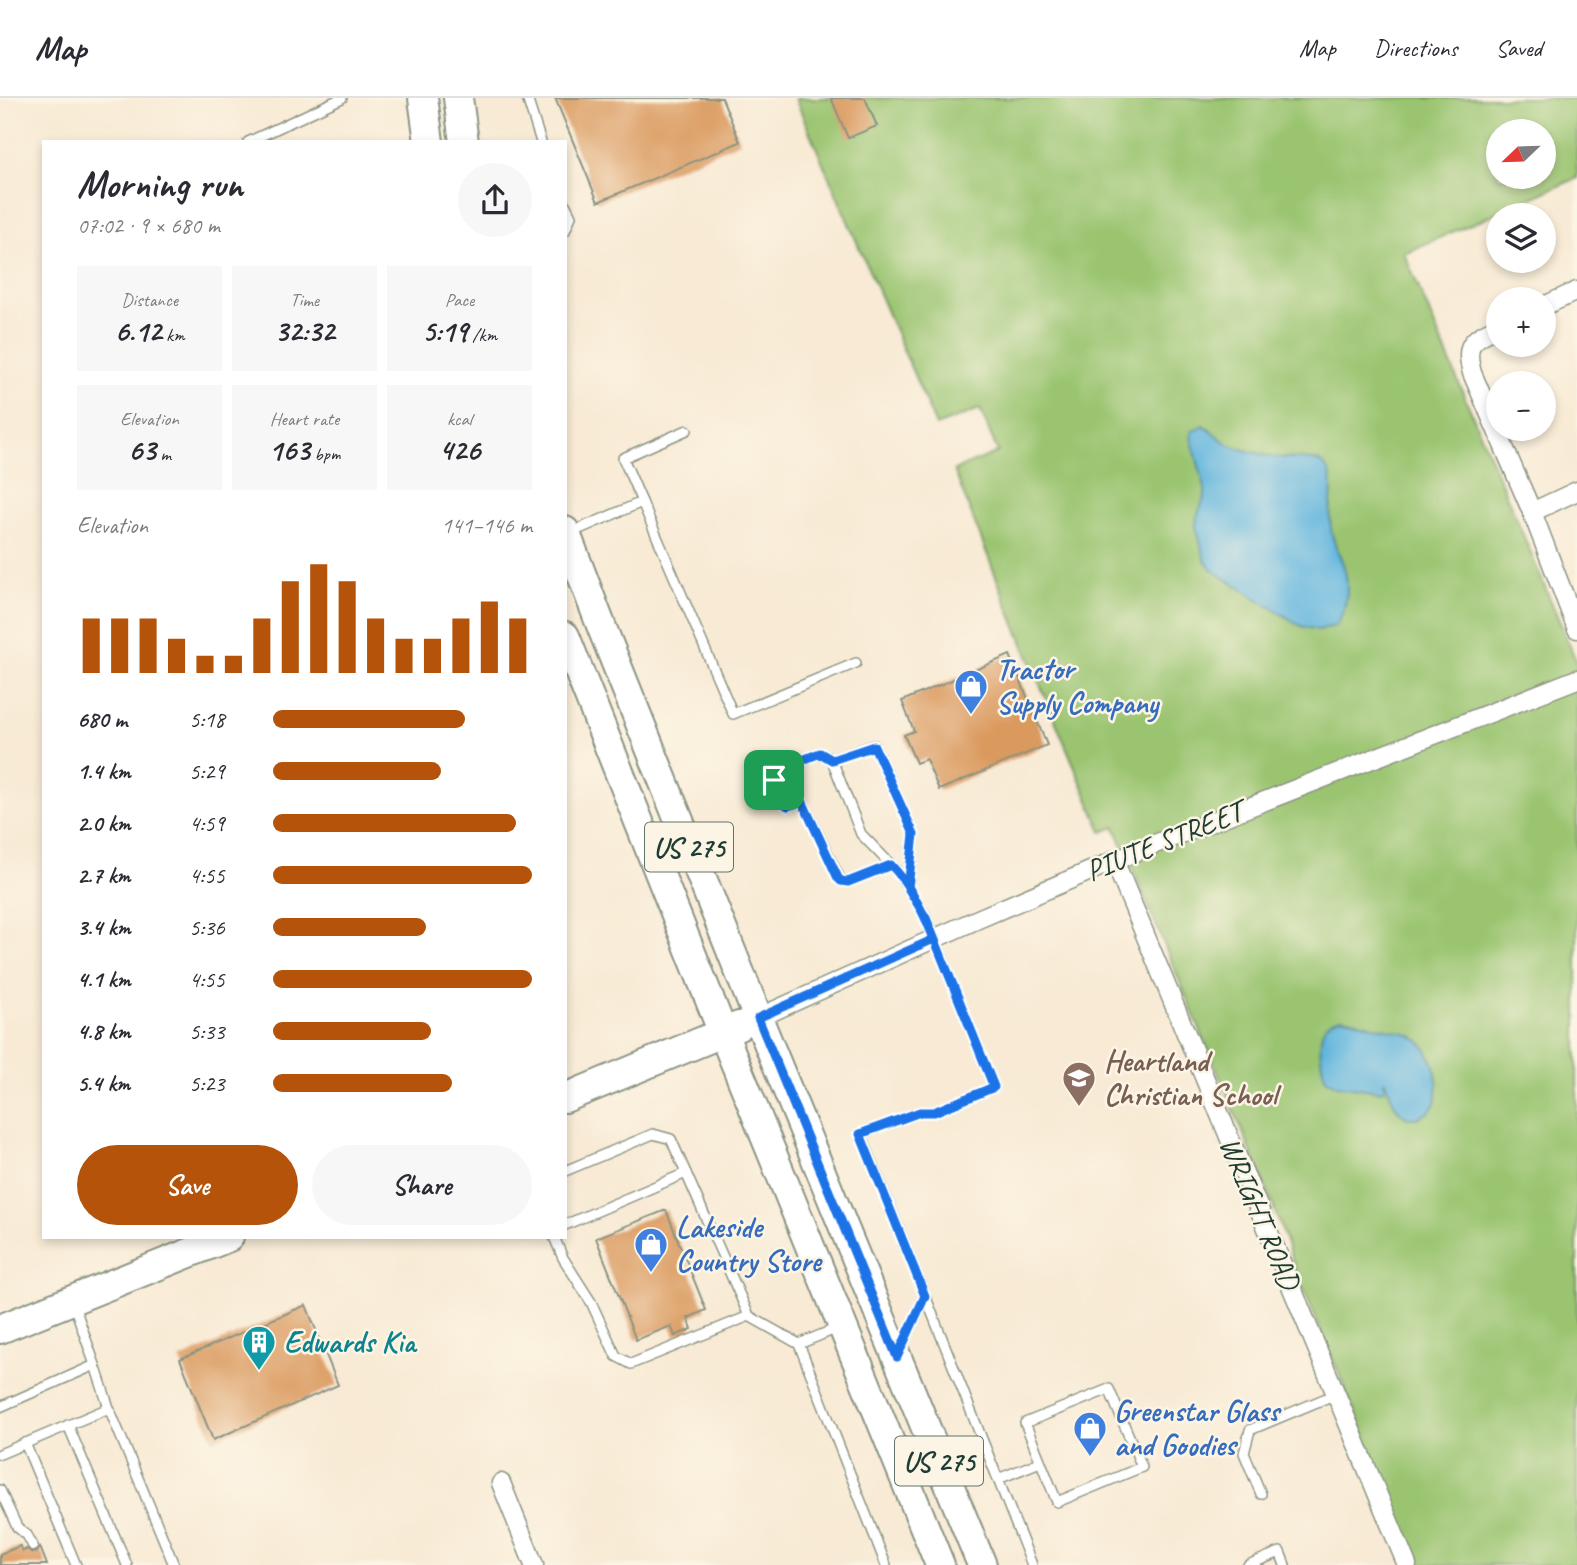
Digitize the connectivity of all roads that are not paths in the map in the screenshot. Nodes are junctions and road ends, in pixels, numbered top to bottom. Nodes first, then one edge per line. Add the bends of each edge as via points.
1 (342, 98) edge
2 (423, 98) edge
3 (458, 98) edge
4 (527, 98) edge
5 (252, 140) edge
6 (429, 140) edge
7 (464, 140) edge
8 (540, 140) edge
9 (567, 208) edge
10 (567, 226) edge
11 (1577, 291) edge
12 (1556, 301) edge
13 (1486, 333) edge
14 (687, 430) dead end
15 (1577, 491) edge
16 (642, 502) junction
17 (1532, 512) junction
18 (567, 534) edge
19 (567, 537) edge
20 (1577, 629) edge
21 (567, 641) edge
22 (856, 663) dead end
23 (1577, 679) edge
24 (832, 760) junction
25 (1114, 860) junction
26 (891, 865) junction
27 (908, 888) junction
28 (934, 939) junction
29 (758, 1018) junction
30 (723, 1033) junction
31 (567, 1097) edge
32 (567, 1170) edge
33 (686, 1173) junction
34 (567, 1224) edge
35 (224, 1239) edge
36 (555, 1239) edge
37 (925, 1296) junction
38 (72, 1301) junction
39 (749, 1316) junction
40 (843, 1326) junction
41 (0, 1329) edge
42 (799, 1344) junction
43 (897, 1357) junction
44 (95, 1365) junction
45 (1336, 1394) junction
46 (0, 1406) edge
47 (109, 1408) junction
48 (68, 1425) junction
49 (25, 1443) junction
50 (0, 1454) edge
51 (1040, 1462) junction
52 (998, 1479) junction
53 (501, 1483) dead end
54 (0, 1490) edge
55 (1261, 1494) dead end
56 (33, 1546) dead end
57 (76, 1565) edge
58 (127, 1565) edge
59 (174, 1565) edge
60 (534, 1565) edge
61 (886, 1565) edge
62 (940, 1565) edge
63 (982, 1565) edge
64 (1032, 1565) edge
65 (1248, 1565) edge
66 (1285, 1565) edge
67 (1407, 1565) edge

1 - 5 lane
2 - 6 main road
3 - 7 main road
4 - 8 lane
9 - 10 lane via 571,216
11 - 12 street
13 - 17 street via 1471,344 1472,373
14 - 16 lane via 623,458
15 - 17 street
16 - 18 lane
16 - 22 lane via 733,714
17 - 20 street
19 - 29 main road, US 275
21 - 30 main road, US 275
23 - 25 street, PIUTE STREET
24 - 26 lane via 861,834
24 - 26 lane via 820,753 783,768 774,780 779,801 788,806 802,801 841,881
24 - 27 lane via 874,746 914,834
25 - 28 street, PIUTE STREET
25 - 45 street, WRIGHT ROAD
26 - 27 lane
27 - 28 lane
28 - 29 street, PIUTE STREET
28 - 37 lane via 994,1087 934,1112 920,1112 860,1134
29 - 30 main road
29 - 43 main road, US 275
30 - 31 main road
30 - 40 main road, US 275
32 - 33 lane via 653,1134 671,1139
33 - 34 lane
33 - 39 lane
35 - 38 main road
36 - 39 lane via 592,1302 615,1356 631,1364
37 - 43 lane
37 - 52 lane
38 - 41 main road
38 - 44 lane
39 - 42 lane
40 - 42 lane
40 - 62 main road, US 275
42 - 61 lane
43 - 63 main road, US 275
44 - 46 lane
44 - 47 lane
45 - 55 lane via 1250,1430 1244,1453
45 - 67 street, WRIGHT ROAD
47 - 48 lane
47 - 59 lane
48 - 49 lane
48 - 58 lane
49 - 50 lane
49 - 57 lane
51 - 51 lane via 1057,1502 1142,1467 1109,1389 1025,1423
51 - 52 lane
52 - 64 lane
53 - 60 street
54 - 56 lane via 16,1527
65 - 66 lane via 1280,1552

